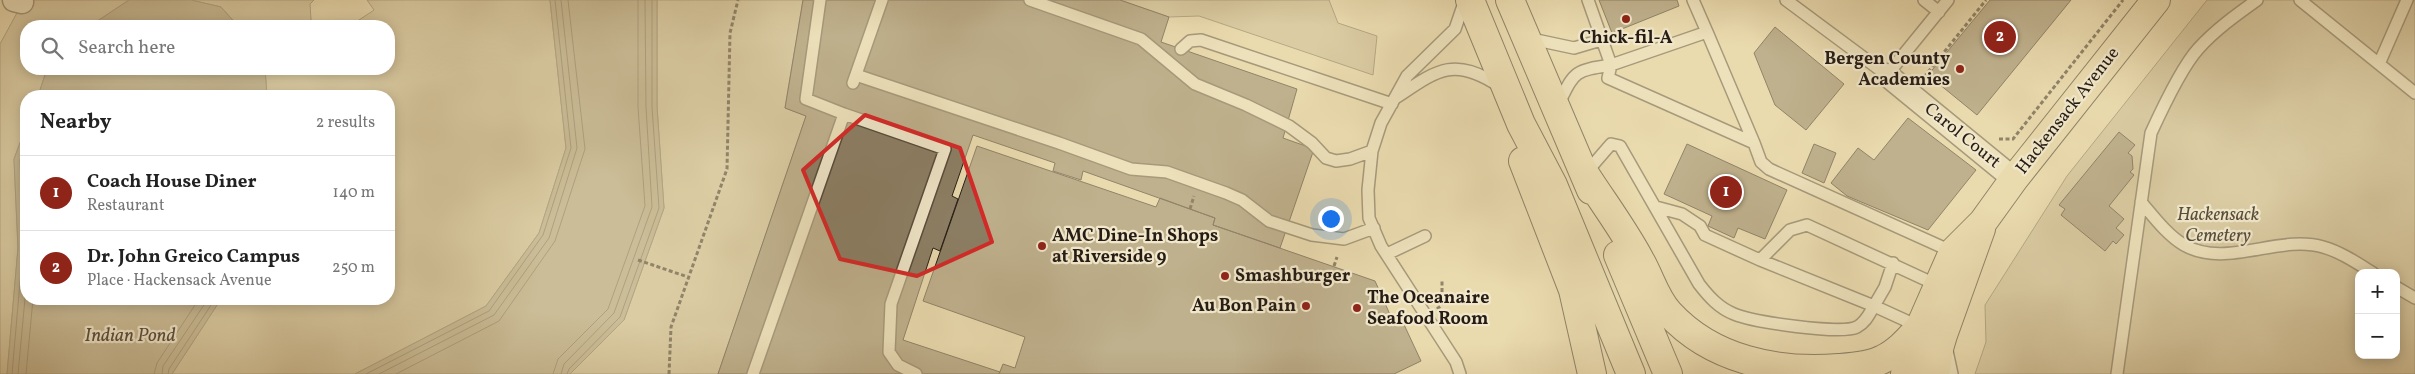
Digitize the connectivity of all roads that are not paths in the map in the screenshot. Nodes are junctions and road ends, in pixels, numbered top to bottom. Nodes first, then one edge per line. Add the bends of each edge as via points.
1 (820, 0) edge
2 (882, 0) edge
3 (1030, 0) edge
4 (1465, 0) edge
5 (1470, 0) edge
6 (1510, 0) edge
7 (1588, 0) edge
8 (1693, 0) edge
9 (1786, 0) edge
10 (1924, 0) edge
11 (1948, 0) edge
12 (2156, 0) edge
13 (2257, 0) edge
14 (2300, 0) edge
15 (2408, 0) edge
16 (1939, 12) junction
17 (1707, 32) junction
18 (1526, 38) junction
19 (1601, 40) junction
20 (1181, 48) dead end
21 (2379, 64) junction
22 (1610, 65) junction
23 (1888, 74) junction
24 (1508, 92) junction
25 (2415, 93) edge
26 (1394, 101) junction
27 (1556, 109) junction
28 (844, 114) junction
29 (1521, 124) junction
30 (1754, 143) junction
31 (1372, 151) junction
32 (1585, 174) junction
33 (2014, 179) junction
34 (2141, 202) junction
35 (1656, 206) junction
36 (1983, 222) junction
37 (1374, 228) junction
38 (1425, 236) dead end
39 (1953, 252) junction
40 (1387, 254) junction
41 (1760, 260) junction
42 (1893, 262) junction
43 (2366, 269) edge
44 (1937, 285) junction
45 (2400, 289) edge
46 (2415, 298) edge
47 (1874, 306) junction
48 (1934, 352) edge
49 (753, 374) edge
50 (916, 374) edge
51 (1460, 374) edge
52 (1592, 374) edge
53 (1631, 374) edge
54 (1668, 374) edge
55 (1905, 374) edge
56 (1952, 374) edge
57 (2117, 374) edge

1 - 28 lane via 806,99
2 - 37 lane via 854,79 1131,169 1167,172 1242,200 1269,221 1312,235 1344,239
3 - 31 lane via 1141,39 1195,84 1246,104 1289,126 1326,158 1336,161 1350,159
4 - 26 lane via 1455,28 1407,76
5 - 24 main road
6 - 18 main road
7 - 19 lane
8 - 17 lane
9 - 23 lane
10 - 16 lane
11 - 16 lane
12 - 33 main road, Hackensack Avenue
13 - 34 lane via 2229,20 2197,50 2164,104 2151,133
14 - 21 lane
15 - 21 lane
16 - 23 lane
17 - 22 lane
17 - 30 lane
18 - 19 lane via 1574,48
18 - 27 main road
19 - 22 lane
20 - 26 lane via 1190,41 1201,40
21 - 25 lane
22 - 27 lane via 1578,71
22 - 30 lane via 1608,78
23 - 33 street, Carol Court
24 - 26 lane via 1482,75 1462,69 1434,72
24 - 29 main road
26 - 31 lane via 1381,123
27 - 32 main road
28 - 49 lane
28 - 50 lane via 945,149 890,304 889,352 898,365
29 - 52 main road via 1517,148 1573,290
29 - 53 main road via 1553,185
30 - 39 lane via 1761,162 1769,169
31 - 37 lane via 1368,190
32 - 35 lane via 1611,144 1620,146
32 - 48 main road via 1640,260 1666,310 1690,334 1723,352 1762,364 1826,369 1885,359 1898,349
32 - 54 main road
33 - 36 main road, Hackensack Avenue
34 - 43 lane via 2184,245 2215,255 2285,246 2322,246
34 - 57 lane
35 - 41 lane via 1682,214 1700,226 1705,235
35 - 47 lane via 1699,284 1711,299 1734,314 1805,327 1855,328 1864,322
36 - 39 main road, Hackensack Avenue
36 - 48 main road, Hackensack Avenue
37 - 40 lane
38 - 40 lane
39 - 44 main road, Hackensack Avenue
40 - 51 lane via 1456,362
41 - 42 lane via 1790,230 1807,224
41 - 47 lane
42 - 44 lane
42 - 47 lane via 1885,287
44 - 48 main road, Hackensack Avenue
45 - 46 lane
47 - 48 lane
48 - 55 main road, Hackensack Avenue
48 - 56 lane

